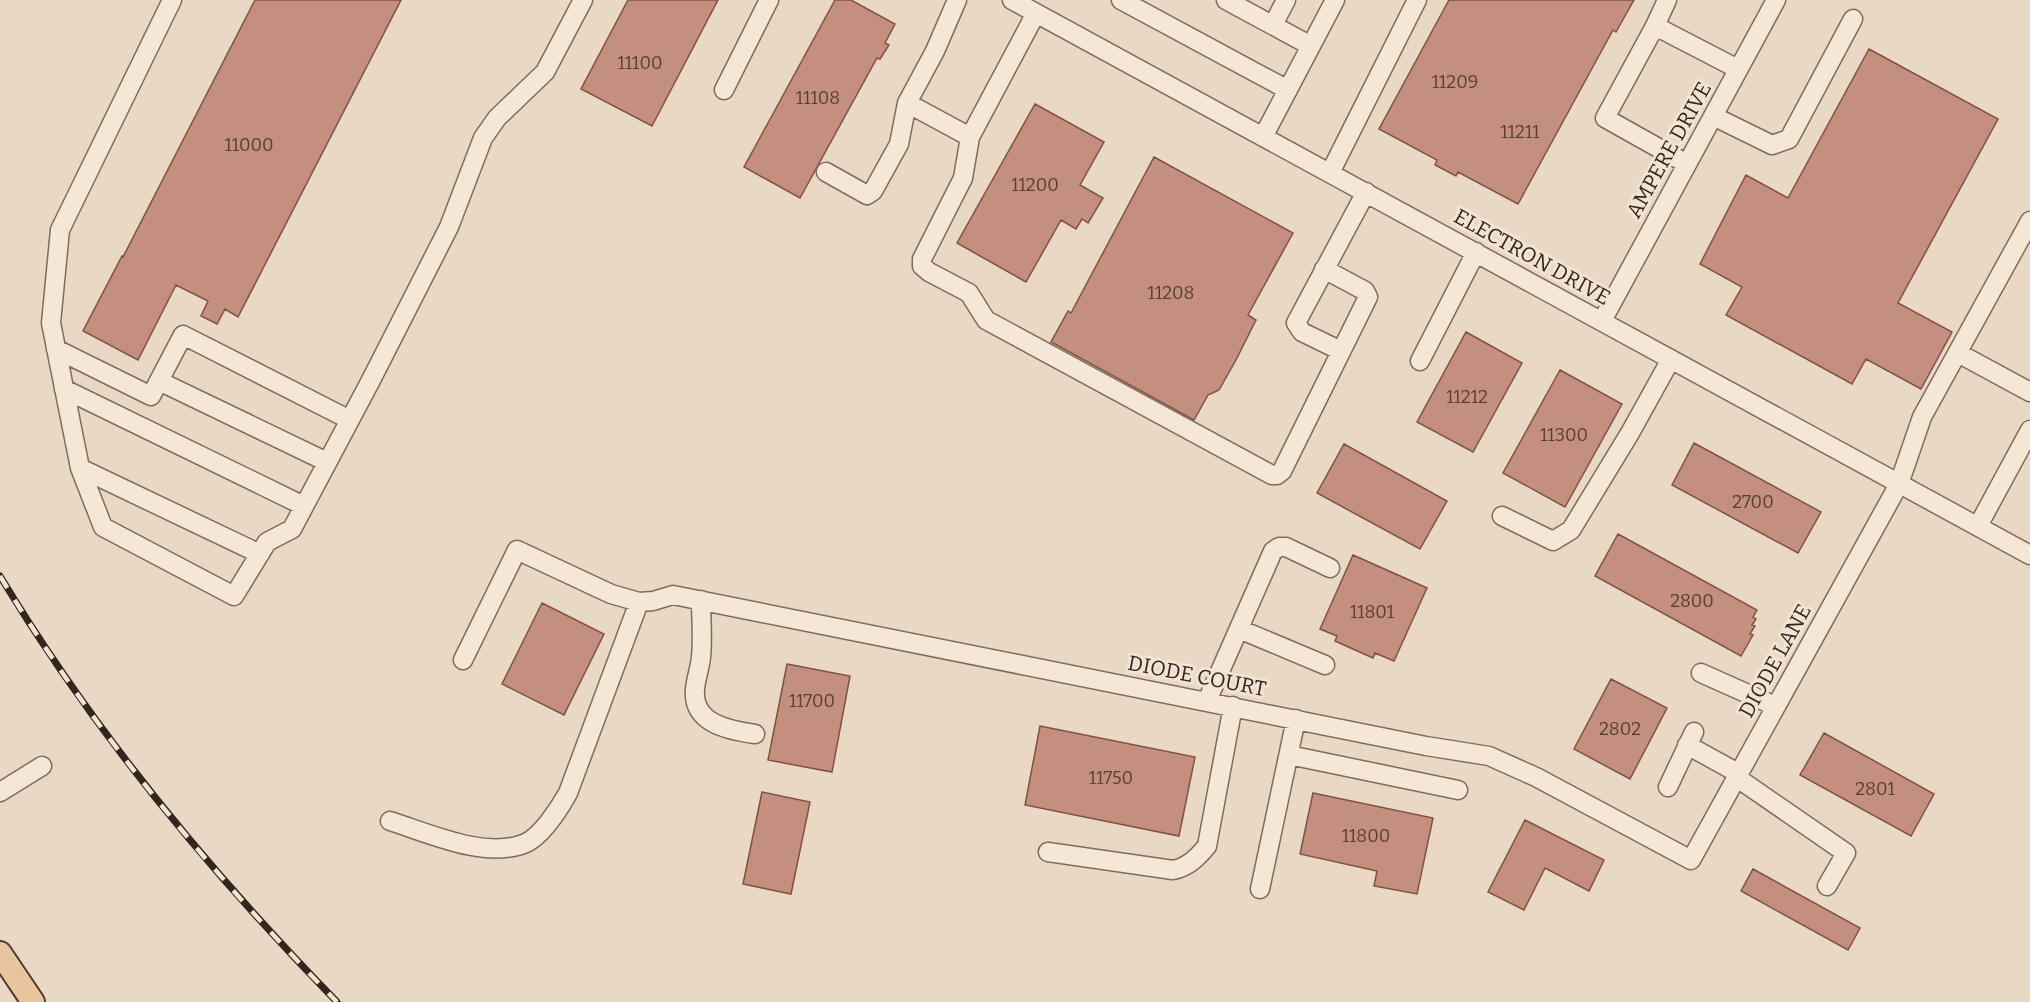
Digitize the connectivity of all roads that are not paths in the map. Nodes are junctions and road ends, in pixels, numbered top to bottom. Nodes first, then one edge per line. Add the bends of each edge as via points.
1 (172, 0) edge
2 (583, 0) edge
3 (769, 0) edge
4 (957, 0) edge
5 (1012, 0) edge
6 (1121, 0) edge
7 (1226, 0) edge
8 (1286, 0) edge
9 (1335, 0) edge
10 (1417, 0) edge
11 (1667, 0) edge
12 (1776, 0) edge
13 (1036, 13) junction
14 (1853, 19) dead end
15 (1273, 25) junction
16 (1655, 26) junction
17 (1311, 46) junction
18 (1738, 69) junction
19 (724, 90) dead end
20 (1288, 90) junction
21 (907, 103) junction
22 (1713, 116) junction
23 (1263, 136) junction
24 (970, 137) junction
25 (1687, 164) junction
26 (826, 172) dead end
27 (1330, 173) junction
28 (1366, 192) junction
29 (2030, 221) edge
30 (1476, 252) junction
31 (1324, 269) junction
32 (1602, 321) junction
33 (56, 349) junction
34 (1341, 351) junction
35 (1958, 353) junction
36 (1671, 359) junction
37 (1420, 361) dead end
38 (159, 381) junction
39 (64, 389) junction
40 (2030, 392) edge
41 (350, 420) junction
42 (2030, 430) edge
43 (327, 462) junction
44 (80, 468) junction
45 (1899, 483) junction
46 (304, 506) junction
47 (1502, 516) dead end
48 (1978, 526) junction
49 (2029, 553) edge
50 (260, 554) junction
51 (1330, 568) dead end
52 (700, 600) junction
53 (639, 602) junction
54 (1239, 629) junction
55 (463, 660) dead end
56 (1325, 665) dead end
57 (1701, 673) dead end
58 (1207, 701) junction
59 (1233, 706) junction
60 (1775, 706) junction
61 (1296, 719) junction
62 (754, 734) dead end
63 (1289, 754) junction
64 (42, 766) dead end
65 (1737, 775) junction
66 (1668, 787) dead end
67 (1458, 790) dead end
68 (0, 792) edge
69 (390, 821) dead end
70 (1048, 852) dead end
71 (1690, 860) joint
72 (1827, 886) dead end
73 (1260, 889) dead end
74 (0, 953) edge
75 (33, 1002) edge

1 - 33 street via 60,230 51,323
2 - 41 street via 545,72 497,118 483,138 449,227
3 - 19 street
4 - 21 street
5 - 13 street, ELECTRON DRIVE
6 - 20 street
7 - 15 street
8 - 15 street
9 - 17 street
10 - 27 street
11 - 16 street
12 - 18 street, AMPERE DRIVE
13 - 23 street, ELECTRON DRIVE
13 - 24 street
14 - 22 street via 1789,139 1772,146
15 - 17 street
16 - 18 street
16 - 25 street via 1605,118
17 - 20 street
18 - 22 street, AMPERE DRIVE
20 - 23 street
21 - 24 street
21 - 26 street via 899,144 873,191 867,195
22 - 25 street, AMPERE DRIVE
23 - 27 street, ELECTRON DRIVE
24 - 34 street via 963,177 922,266 969,293 986,320 1272,475 1282,471
25 - 32 street, AMPERE DRIVE
27 - 28 street, ELECTRON DRIVE
28 - 30 street, ELECTRON DRIVE
28 - 31 street
29 - 35 street, DIODE LANE
30 - 32 street, ELECTRON DRIVE
30 - 37 street
31 - 34 street via 1368,294
31 - 34 street via 1296,323 1302,332
32 - 36 street, ELECTRON DRIVE
33 - 38 street via 152,396
33 - 39 street
35 - 40 street
35 - 45 street, DIODE LANE via 1922,417
36 - 45 street, ELECTRON DRIVE
36 - 47 street via 1570,530 1553,540
38 - 41 street via 183,334
38 - 43 street
39 - 44 street
39 - 46 street
41 - 43 street
42 - 48 street
43 - 46 street
44 - 50 street
44 - 50 street via 103,527 234,596
45 - 48 street, ELECTRON DRIVE
45 - 60 street, DIODE LANE
46 - 50 street via 292,529 267,542
48 - 49 street, ELECTRON DRIVE
51 - 54 street via 1286,547 1272,551
52 - 53 street, DIODE COURT via 673,595
52 - 58 street, DIODE COURT
52 - 62 street via 701,657 695,701 710,723
53 - 55 street via 612,594 517,550
53 - 69 street via 568,794 552,820 526,842 498,848 466,846
54 - 56 street
54 - 58 street
57 - 60 street
58 - 59 street, DIODE COURT
59 - 61 street, DIODE COURT
59 - 70 street via 1207,846 1193,861 1173,870
60 - 65 street, DIODE LANE
61 - 63 street
61 - 71 street, DIODE COURT via 1489,756
63 - 67 street
63 - 73 street
64 - 68 street
65 - 66 street via 1690,739
65 - 71 street, DIODE LANE
65 - 72 street via 1846,853
74 - 75 main road

